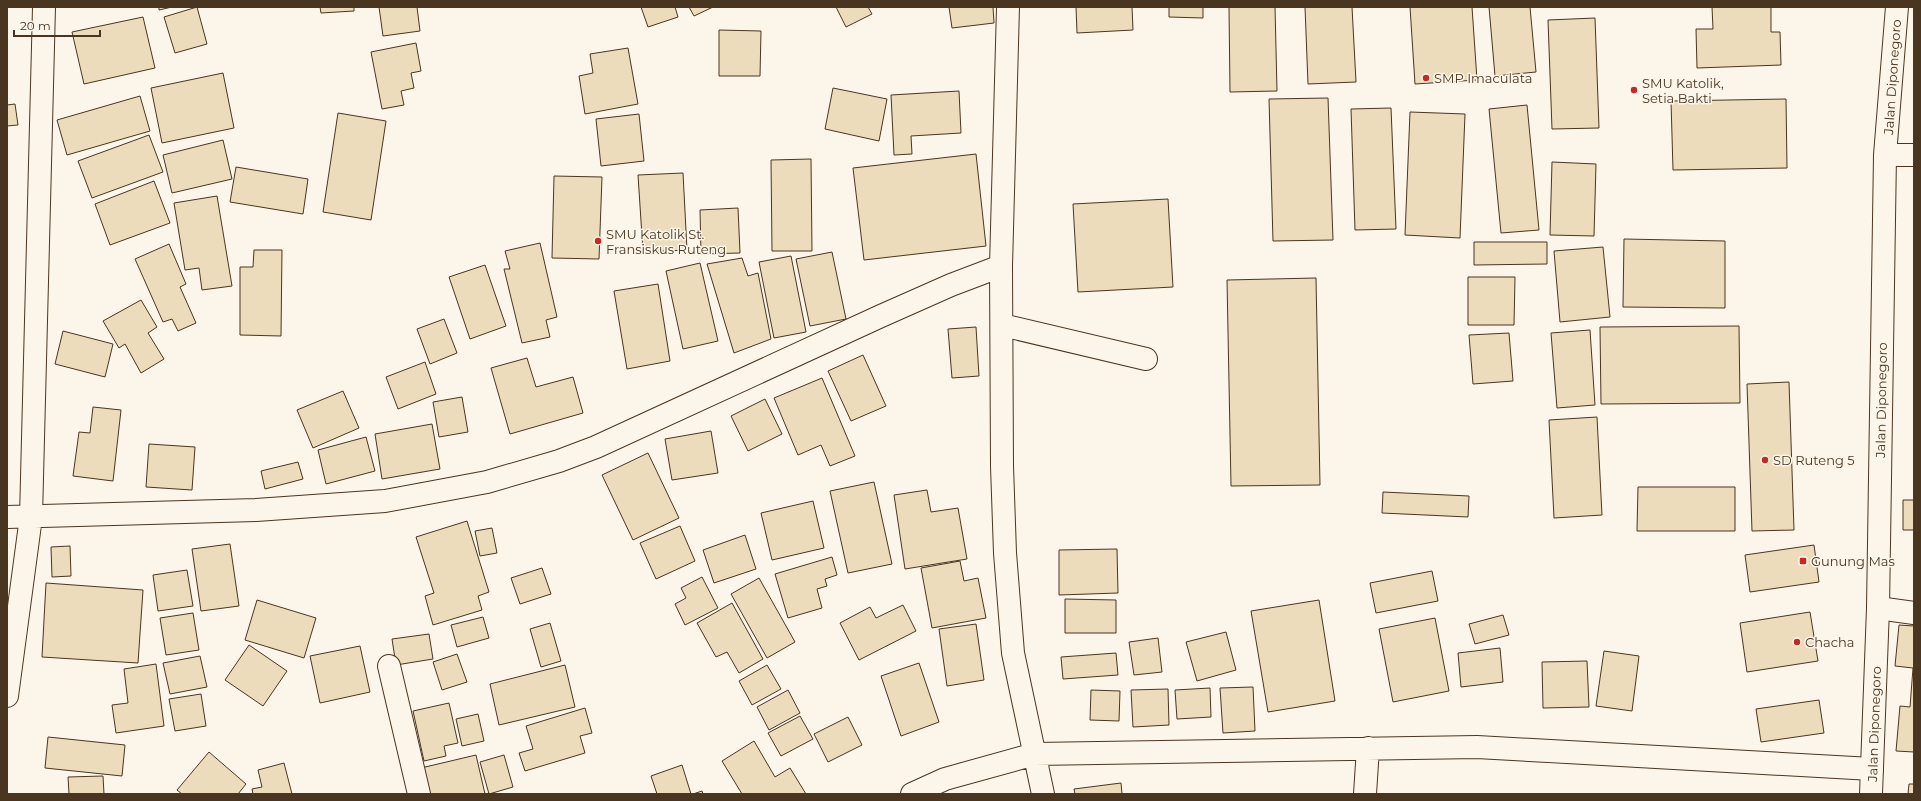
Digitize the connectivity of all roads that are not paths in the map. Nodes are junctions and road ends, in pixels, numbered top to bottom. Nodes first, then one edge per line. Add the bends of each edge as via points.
1 (44, 7) edge
2 (1008, 7) edge
3 (1897, 7) edge
4 (1885, 155) junction
5 (1914, 155) edge
6 (1001, 266) junction
7 (1002, 324) junction
8 (1146, 359) dead end
9 (7, 517) edge
10 (31, 517) junction
11 (1878, 608) junction
12 (1914, 613) edge
13 (389, 666) dead end
14 (7, 696) edge
15 (1368, 748) junction
16 (1036, 754) junction
17 (1872, 769) junction
18 (419, 794) edge
19 (912, 794) edge
20 (1043, 794) edge
21 (1365, 794) edge
22 (1871, 794) edge

1 - 10 street
2 - 6 street
3 - 4 street, Jalan Diponegoro
4 - 5 street
4 - 11 street, Jalan Diponegoro
6 - 7 street
6 - 10 street via 888,313 596,447 558,462 487,482 385,501 256,510
7 - 8 street
7 - 16 street via 1002,466 1006,568 1013,653
9 - 10 street
10 - 14 street
11 - 12 street
11 - 17 street, Jalan Diponegoro
13 - 18 street
15 - 16 street
15 - 17 street via 1477,747
15 - 21 street
16 - 19 street via 946,779
16 - 20 street
17 - 22 street, Jalan Diponegoro

